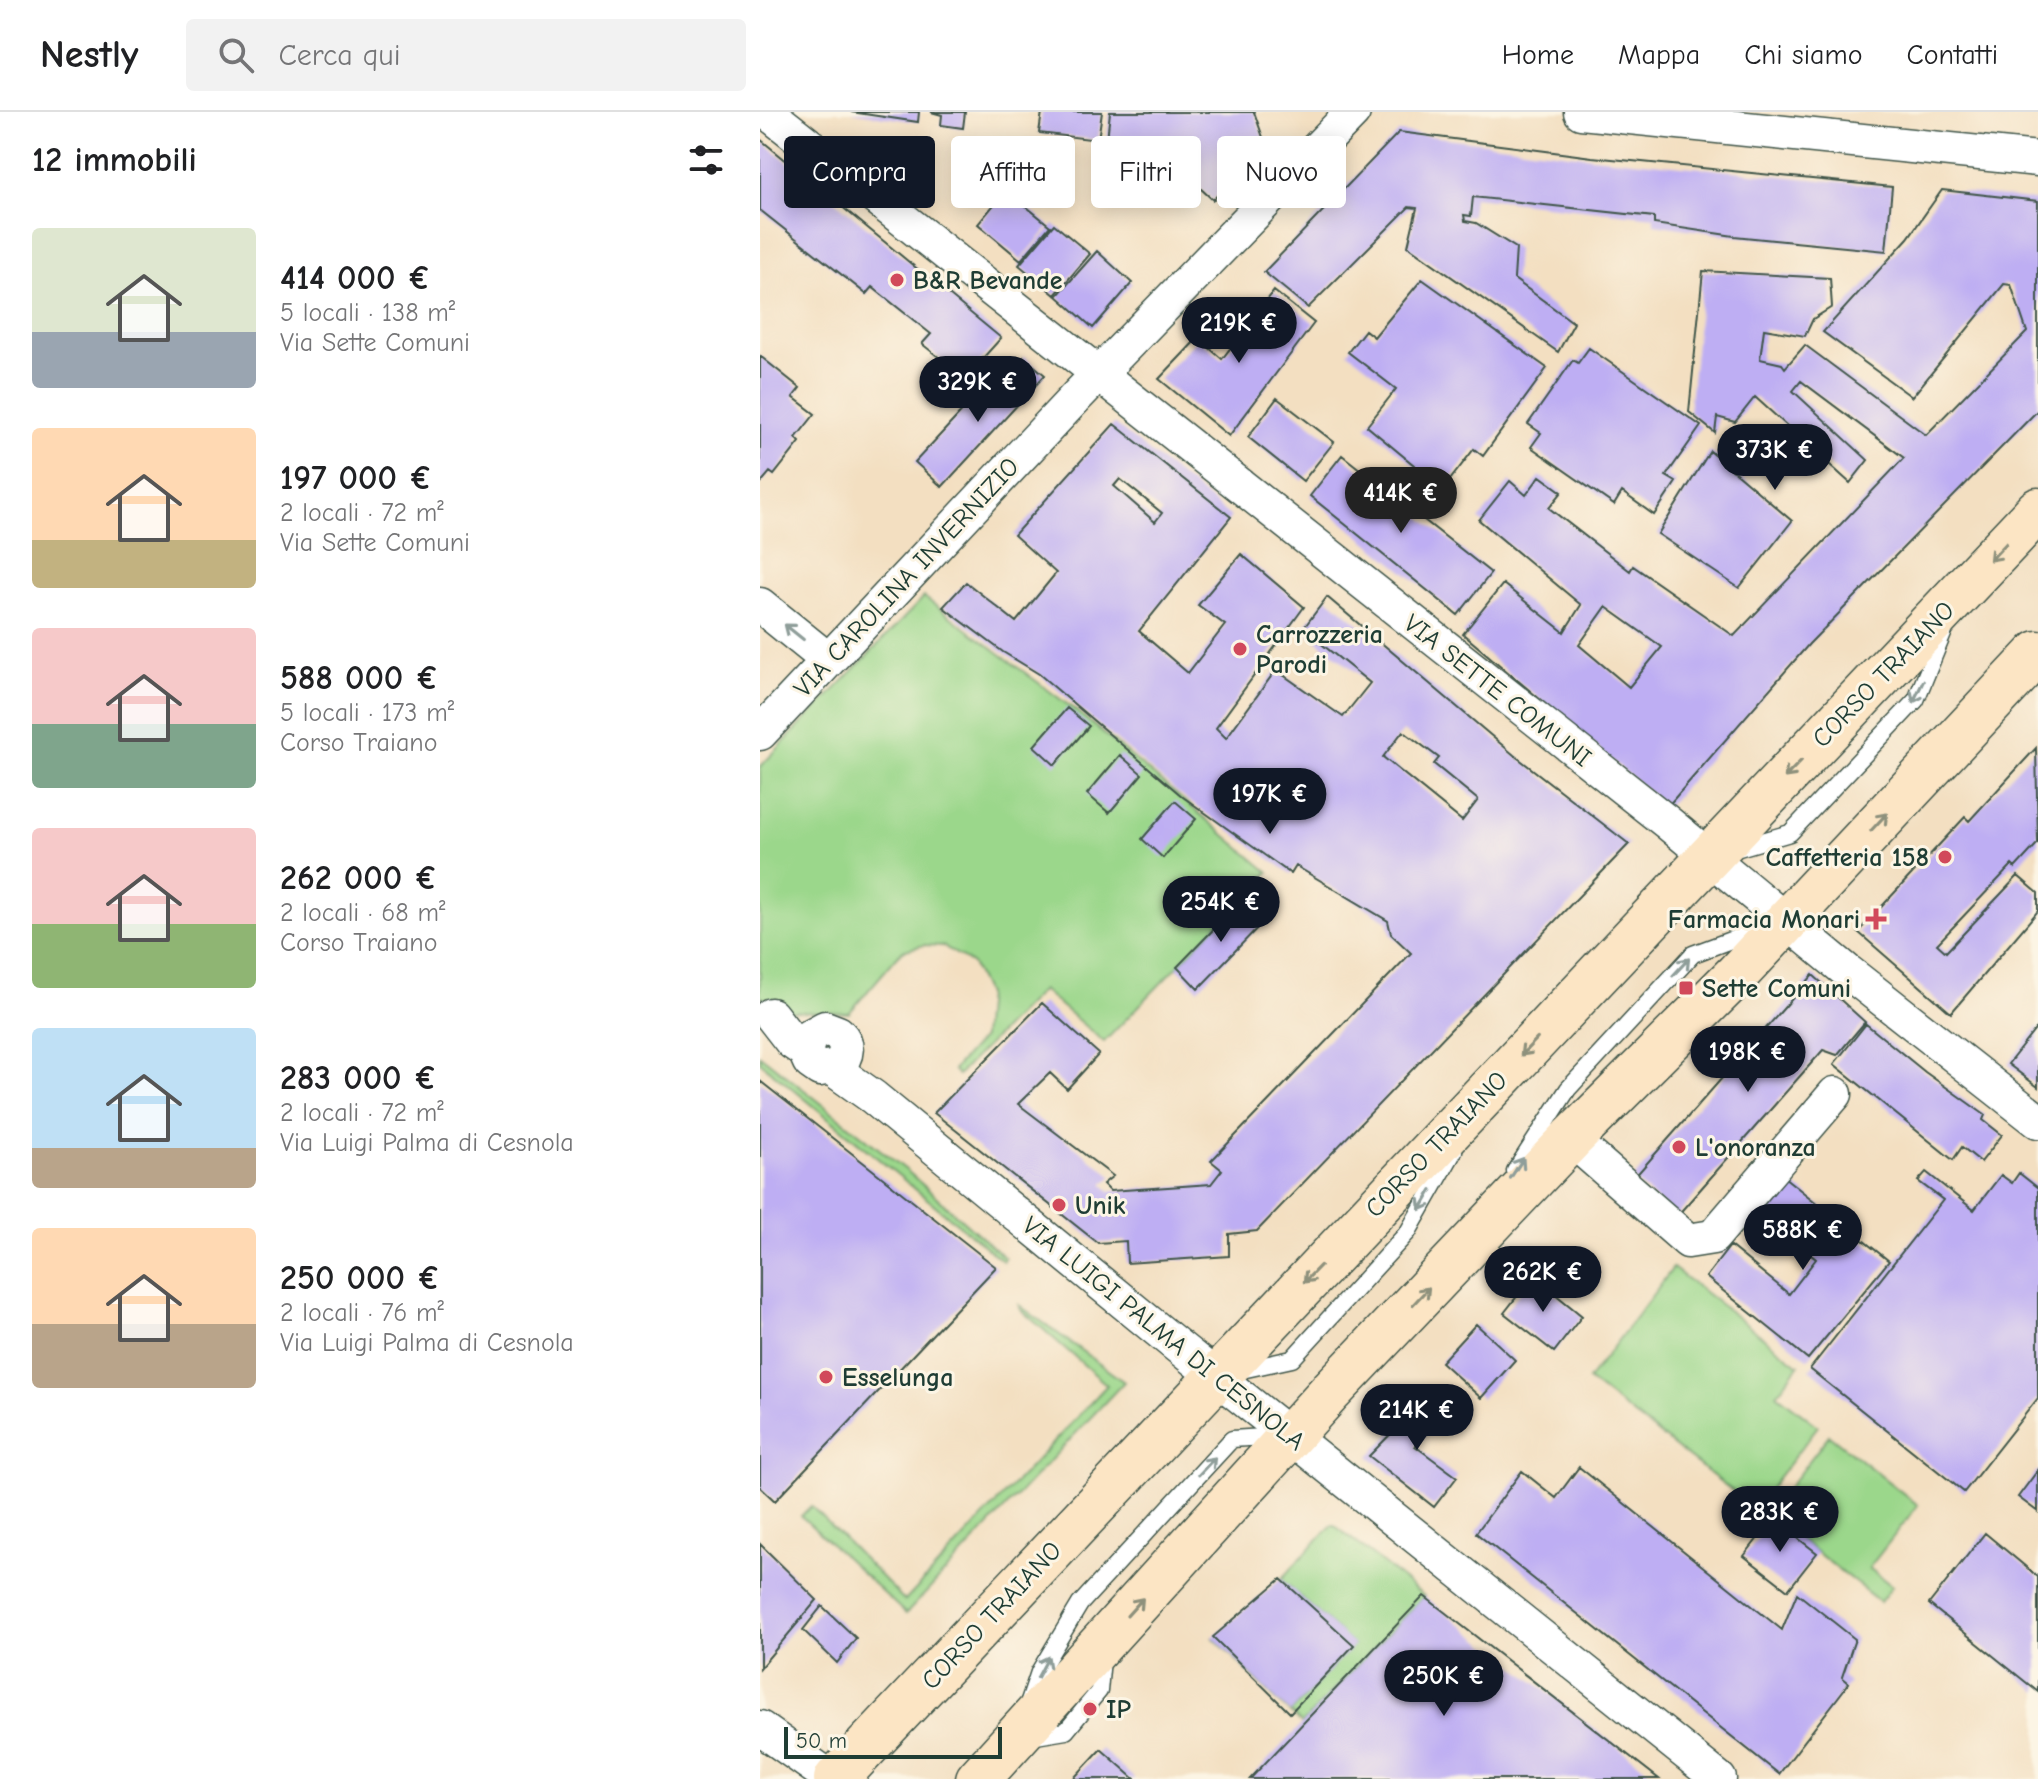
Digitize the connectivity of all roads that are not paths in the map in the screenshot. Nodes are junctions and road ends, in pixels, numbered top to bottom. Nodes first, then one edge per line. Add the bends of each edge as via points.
1 (1353, 112) edge
2 (1581, 112) edge
3 (769, 113) edge
4 (2038, 159) edge
5 (1098, 375) junction
6 (2038, 510) edge
7 (760, 605) edge
8 (2038, 653) edge
9 (828, 660) junction
10 (760, 733) edge
11 (1708, 857) junction
12 (1787, 919) junction
13 (766, 1011) edge
14 (1835, 1094) dead end
15 (2038, 1121) edge
16 (1571, 1139) junction
17 (1459, 1256) junction
18 (1216, 1376) junction
19 (1292, 1436) junction
20 (760, 1728) edge
21 (1016, 1739) junction
22 (847, 1775) edge
23 (978, 1779) edge
24 (1719, 1779) edge

1 - 5 street, VIA CAROLINA INVERNIZIO
2 - 4 street
3 - 5 street, VIA SETTE COMUNI
5 - 9 street, VIA CAROLINA INVERNIZIO
5 - 11 street, VIA SETTE COMUNI
6 -> 11 main road, CORSO TRAIANO
9 -> 7 street
12 -> 8 main road
9 - 10 street, VIA CAROLINA INVERNIZIO
11 - 12 street, VIA SETTE COMUNI
11 -> 18 main road, CORSO TRAIANO
12 - 15 street, VIA SETTE COMUNI
12 - 16 main road
17 -> 12 lane via 1568,1089 1693,954
13 - 18 street, VIA LUIGI PALMA DI CESNOLA via 792,1042 852,1064 873,1097
14 - 16 street via 1713,1237 1688,1241
16 - 17 main road
19 -> 17 main road
18 - 19 street, VIA LUIGI PALMA DI CESNOLA
18 - 22 main road, CORSO TRAIANO via 907,1704
21 -> 19 main road
21 -> 19 lane via 1039,1672 1080,1604 1232,1439
19 - 24 street, VIA LUIGI PALMA DI CESNOLA
20 - 22 street
21 - 23 main road

